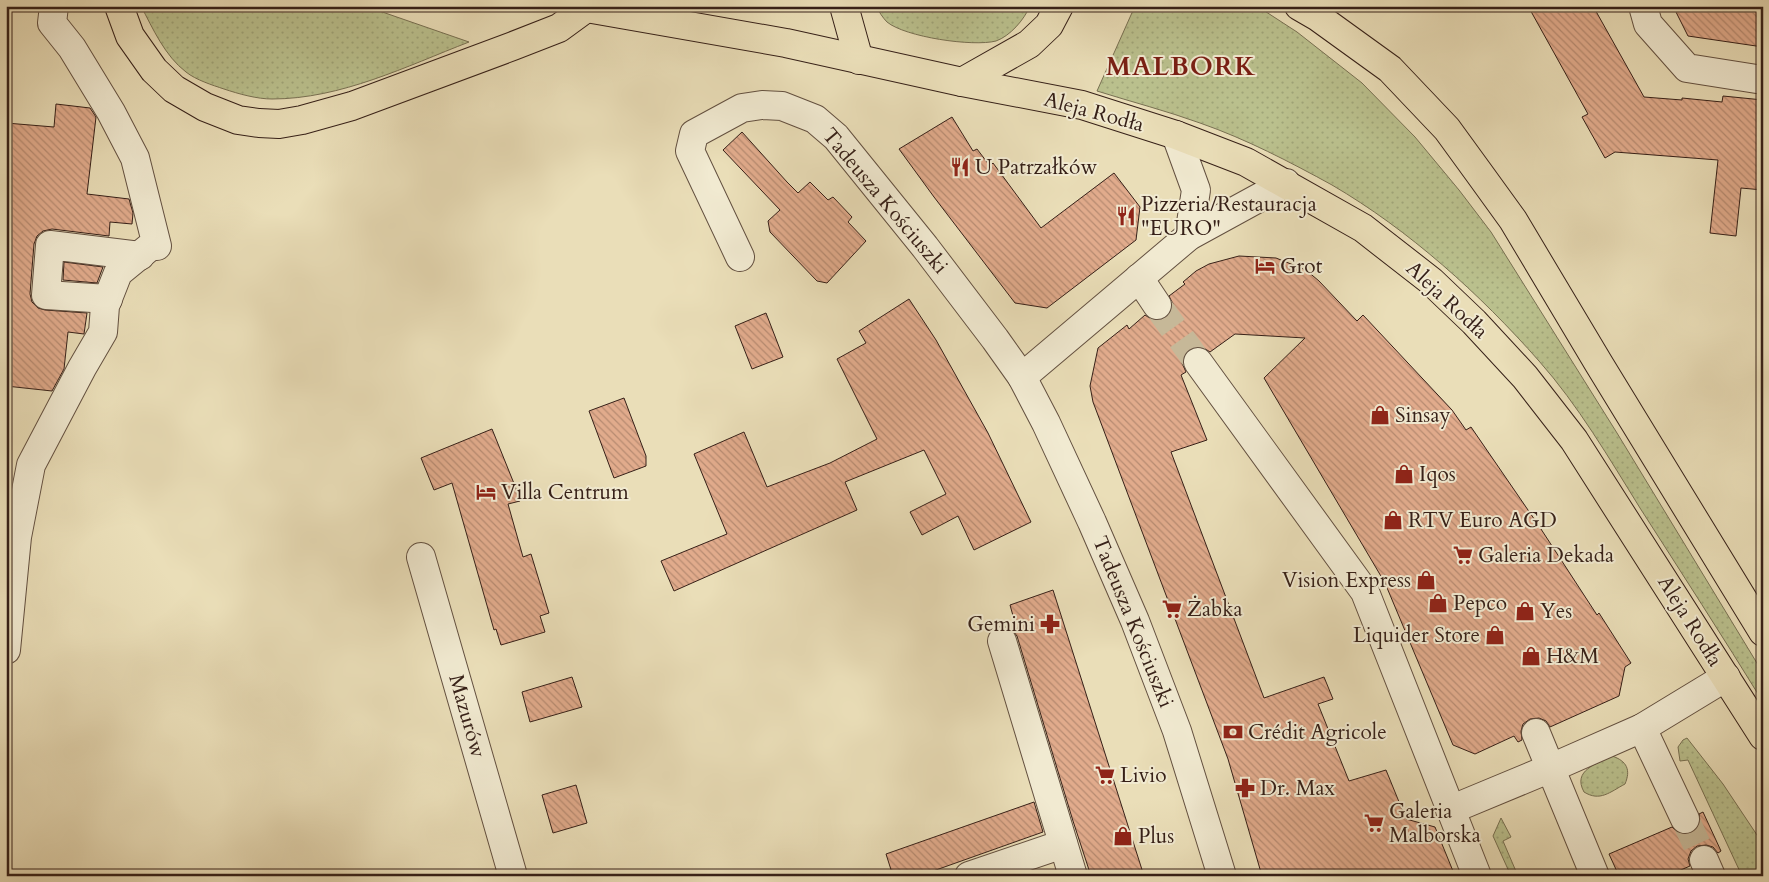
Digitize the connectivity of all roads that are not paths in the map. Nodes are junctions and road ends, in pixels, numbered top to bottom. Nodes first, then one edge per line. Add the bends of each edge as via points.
1 (54, 6) edge
2 (119, 6) edge
3 (844, 6) edge
4 (1059, 6) edge
5 (1299, 6) edge
6 (1643, 6) edge
7 (580, 8) edge
8 (859, 60) junction
9 (1763, 80) edge
10 (962, 82) junction
11 (1176, 136) junction
12 (1286, 183) junction
13 (1189, 236) junction
14 (140, 256) junction
15 (740, 257) dead end
16 (1139, 278) junction
17 (108, 299) junction
18 (1157, 305) tunnel mouth
19 (1198, 362) tunnel mouth
20 (1022, 377) junction
21 (421, 557) dead end
22 (1763, 632) edge
23 (1002, 642) dead end
24 (6, 650) edge
25 (1726, 678) junction
26 (1642, 728) junction
27 (1536, 733) dead end
28 (1763, 736) edge
29 (1552, 768) junction
30 (1450, 810) junction
31 (1685, 820) tunnel mouth
32 (1063, 844) junction
33 (514, 876) edge
34 (969, 876) edge
35 (1073, 876) edge
36 (1222, 876) edge
37 (1477, 876) edge
38 (1595, 876) edge

1 - 14 street via 52,23 72,48 135,158 157,246 151,246
2 - 7 main road via 130,36 154,70 174,88 205,107 238,120 280,124 352,106 513,46 558,28
3 - 8 main road
4 - 10 main road via 1049,25 1029,44
5 - 22 main road via 1390,69 1447,129 1480,173 1513,220
6 - 9 street via 1648,24 1687,68
7 - 8 main road, Aleja Rodła via 764,39
8 - 10 main road, Aleja Rodła
10 - 11 main road, Aleja Rodła via 1082,105
11 - 12 main road, Aleja Rodła via 1246,162
11 - 13 street via 1196,190
12 - 13 street
12 - 25 main road, Aleja Rodła via 1363,228 1431,281 1525,377 1574,440
13 - 16 street
14 - 17 street via 118,274
14 - 17 street via 50,245 46,295
15 - 20 street, Tadeusza Kościuszki via 690,151 694,134 742,108 762,104 782,106 815,119 836,137 925,247
16 - 18 street
16 - 20 street
17 - 24 street via 104,332 31,465 17,537
19 - 30 street via 1365,592
20 - 36 street, Tadeusza Kościuszki via 1092,522 1135,621 1177,732
21 - 33 street, Mazurów
23 - 32 street
25 - 26 street
25 - 28 main road, Aleja Rodła
26 - 29 street
26 - 31 street
27 - 29 street
29 - 30 street
29 - 38 street
30 - 37 street
32 - 34 street
32 - 35 street

